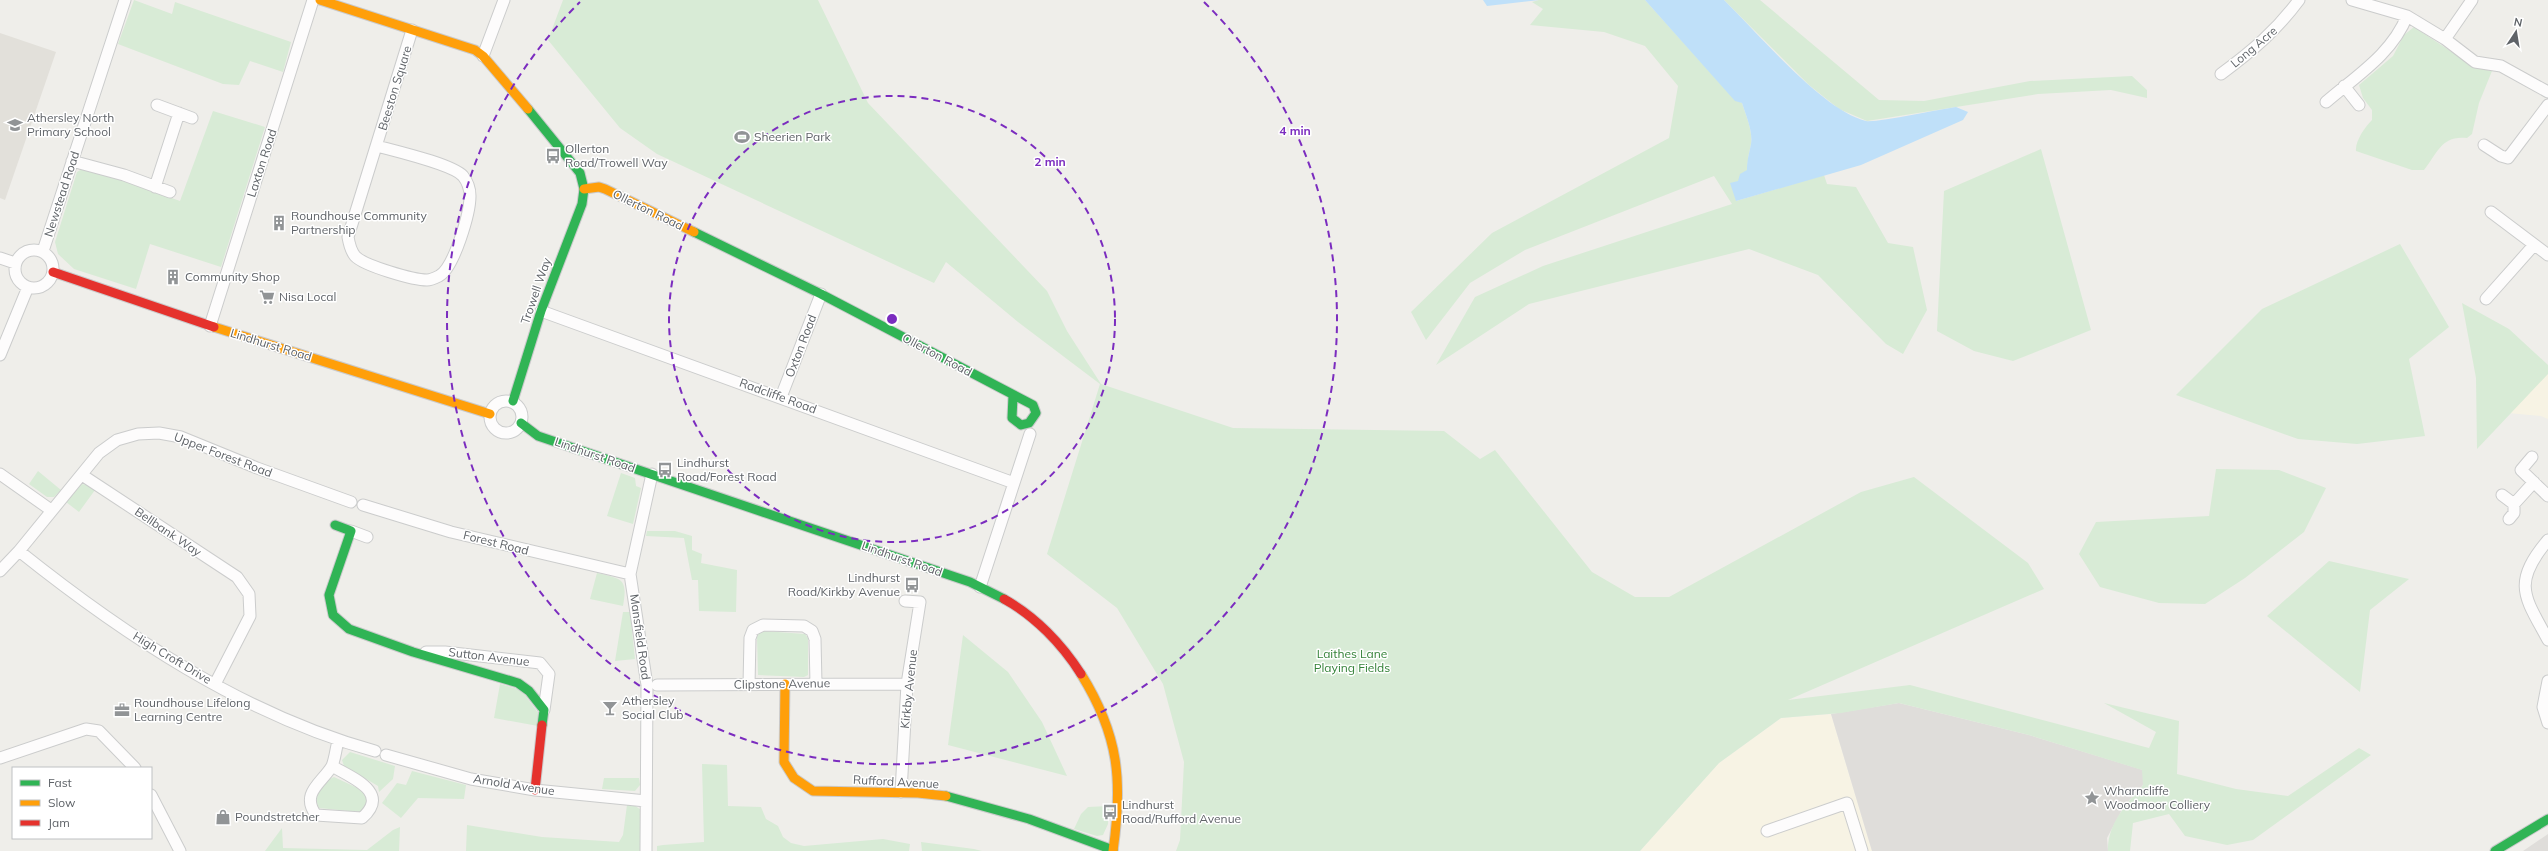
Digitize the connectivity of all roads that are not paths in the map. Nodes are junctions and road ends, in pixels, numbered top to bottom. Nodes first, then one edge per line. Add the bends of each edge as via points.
1 (125, 0) edge
2 (313, 0) edge
3 (320, 0) edge
4 (504, 0) edge
5 (2299, 0) edge
6 (2352, 0) edge
7 (2472, 0) edge
8 (2408, 16) junction
9 (412, 30) junction
10 (2445, 39) junction
11 (483, 56) junction
12 (2221, 74) dead end
13 (2344, 86) junction
14 (2548, 92) edge
15 (2326, 102) dead end
16 (157, 105) dead end
17 (2359, 105) dead end
18 (2548, 105) edge
19 (179, 113) junction
20 (192, 118) dead end
21 (2484, 145) dead end
22 (377, 146) junction
23 (72, 161) junction
24 (155, 187) junction
25 (584, 189) junction
26 (170, 192) dead end
27 (2491, 212) dead end
28 (2534, 245) junction
29 (43, 252) junction
30 (2548, 256) edge
31 (0, 258) edge
32 (15, 263) junction
33 (53, 272) junction
34 (28, 287) junction
35 (821, 294) junction
36 (2486, 299) dead end
37 (541, 311) junction
38 (210, 326) junction
39 (0, 355) edge
40 (1013, 396) dead end
41 (780, 397) junction
42 (513, 401) junction
43 (490, 414) junction
44 (522, 423) junction
45 (1030, 434) dead end
46 (2532, 457) dead end
47 (0, 474) edge
48 (652, 474) junction
49 (82, 475) junction
50 (2534, 482) junction
51 (1014, 483) junction
52 (2502, 495) dead end
53 (2548, 496) edge
54 (351, 502) dead end
55 (2514, 504) junction
56 (363, 505) dead end
57 (51, 510) junction
58 (2509, 519) dead end
59 (335, 525) dead end
60 (351, 532) junction
61 (366, 537) dead end
62 (2548, 540) edge
63 (19, 551) junction
64 (0, 571) edge
65 (630, 574) junction
66 (980, 587) junction
67 (905, 601) dead end
68 (2548, 640) edge
69 (413, 652) junction
70 (2548, 681) edge
71 (215, 684) junction
72 (785, 684) junction
73 (816, 684) junction
74 (907, 684) junction
75 (657, 685) dead end
76 (749, 685) junction
77 (544, 710) junction
78 (2548, 723) edge
79 (338, 741) junction
80 (380, 753) joint
81 (0, 758) edge
82 (332, 766) junction
83 (135, 767) edge
84 (535, 790) junction
85 (902, 792) junction
86 (152, 797) edge
87 (646, 801) junction
88 (2548, 819) edge
89 (1767, 831) dead end
90 (180, 851) edge
91 (646, 851) edge
92 (1113, 851) edge
93 (1862, 851) edge
94 (2495, 851) edge

1 - 23 street, Newstead Road
2 - 38 street, Laxton Road
3 - 9 street
4 - 11 street
5 - 12 street, Long Acre via 2281,24 2260,45
6 - 8 street
7 - 10 street
8 - 10 street
8 - 13 street via 2400,34 2390,47
9 - 11 street via 475,50
9 - 22 street, Beeston Square
10 - 14 street via 2475,62 2501,66
11 - 25 street via 576,165
13 - 15 street
13 - 17 street
16 - 19 street
18 - 21 street via 2508,158
19 - 20 street
19 - 24 street
22 - 22 street, Beeston Square via 348,236 350,246 356,257 365,263 419,279 429,280 440,276 452,260 469,206 468,184 462,175 451,168
23 - 24 street
23 - 29 street, Newstead Road
24 - 26 street
25 - 35 street, Ollerton Road via 605,189
25 - 37 street, Trowell Way via 582,204
27 - 28 street
28 - 30 street
28 - 36 street
29 - 32 street via 29,250 18,257
29 - 33 street via 52,261
31 - 32 street
32 - 34 street via 18,279
33 - 34 street via 48,282 42,286
33 - 38 street, Lindhurst Road
34 - 39 street
35 - 40 street, Ollerton Road
35 - 41 street, Oxton Road
37 - 41 street, Radcliffe Road
37 - 42 street, Trowell Way
38 - 43 street, Lindhurst Road
41 - 51 street, Radcliffe Road
42 - 43 street via 497,403
42 - 44 street via 522,411
43 - 44 street via 492,425 501,432 513,432
44 - 48 street, Lindhurst Road via 538,436
45 - 51 street
46 - 50 street via 2521,470
47 - 57 street
48 - 65 street, Mansfield Road
48 - 66 street, Lindhurst Road
49 - 54 street, Upper Forest Road via 99,453 118,440 138,434 159,433 181,437
49 - 57 street, Upper Forest Road
49 - 71 street, Bellbank Way via 237,578 249,594 250,616
50 - 53 street
50 - 55 street
51 - 66 street
52 - 55 street
55 - 58 street via 2514,513
56 - 65 street, Forest Road via 451,532
57 - 63 street, Upper Forest Road
59 - 60 street
60 - 61 street
60 - 69 street, Sutton Avenue via 329,595 333,615 349,629
62 - 68 street via 2531,568 2525,584 2525,595 2530,609
63 - 64 street, Upper Forest Road
63 - 71 street, High Croft Drive via 75,596 144,642
65 - 87 street, Mansfield Road via 647,685
66 - 92 street, Lindhurst Road via 1014,604 1048,633 1076,664 1101,706 1118,775 1119,805
67 - 74 street, Kirkby Avenue via 920,602
69 - 77 street, Sutton Avenue via 526,686
69 - 77 street, Sutton Avenue via 445,652 540,663 549,674
70 - 78 street via 2543,707
71 - 79 street, High Croft Drive
72 - 73 street, Clipstone Avenue
72 - 76 street, Clipstone Avenue
72 - 85 street, Rufford Avenue via 784,762 794,778 813,791
73 - 74 street, Clipstone Avenue
73 - 76 street via 816,639 812,631 804,626 763,625 753,630 750,638
74 - 85 street, Kirkby Avenue
75 - 76 street, Clipstone Avenue
77 - 84 street, Sutton Avenue
79 - 80 street, High Croft Drive
79 - 82 street
80 - 84 street, Arnold Avenue via 471,779
81 - 83 street via 86,729 99,731
82 - 82 street via 322,776 310,796 310,808 316,815 323,817 362,818 371,811 374,800 369,789
84 - 87 street, Arnold Avenue
85 - 92 street, Rufford Avenue via 950,797 984,806 1073,834
86 - 90 street
87 - 91 street, Mansfield Road
88 - 94 street
89 - 93 street via 1847,803

